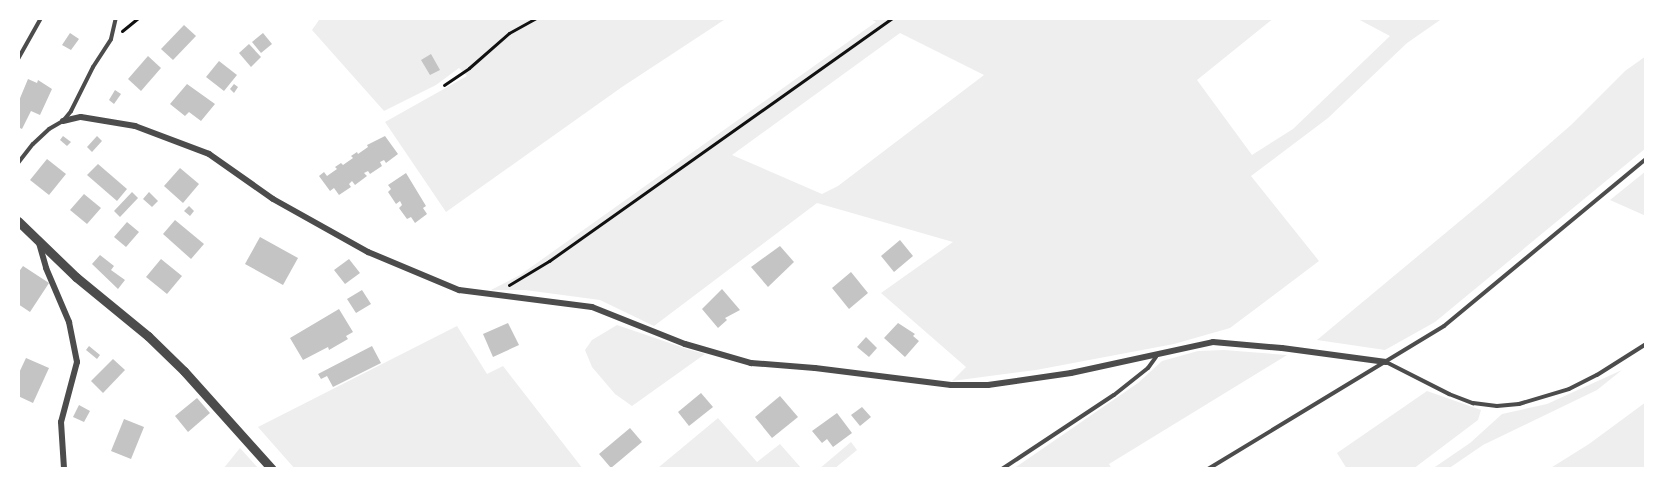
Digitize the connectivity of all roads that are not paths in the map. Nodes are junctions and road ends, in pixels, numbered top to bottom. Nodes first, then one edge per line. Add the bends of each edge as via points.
1 (40, 18) edge
2 (116, 18) edge
3 (18, 59) edge
4 (63, 121) junction
5 (1646, 159) edge
6 (18, 163) edge
7 (18, 221) edge
8 (39, 242) junction
9 (1646, 344) edge
10 (1155, 357) junction
11 (1386, 362) junction
12 (64, 469) edge
13 (272, 469) edge
14 (1002, 469) edge
15 (1208, 469) edge

1 - 3 lane
2 - 4 lane via 111,39
4 - 6 lane via 49,129
4 - 10 street via 81,117 135,126 209,154 273,200 368,252 459,290 592,307 686,344 751,363 951,385 988,385
5 - 11 lane via 1444,326
7 - 8 street
8 - 12 street via 69,322 77,362 61,422
8 - 13 street via 177,364
9 - 11 lane via 1569,389 1519,404 1497,406 1449,394
10 - 11 street via 1213,342
10 - 14 lane via 1148,368 1114,395
11 - 15 lane

